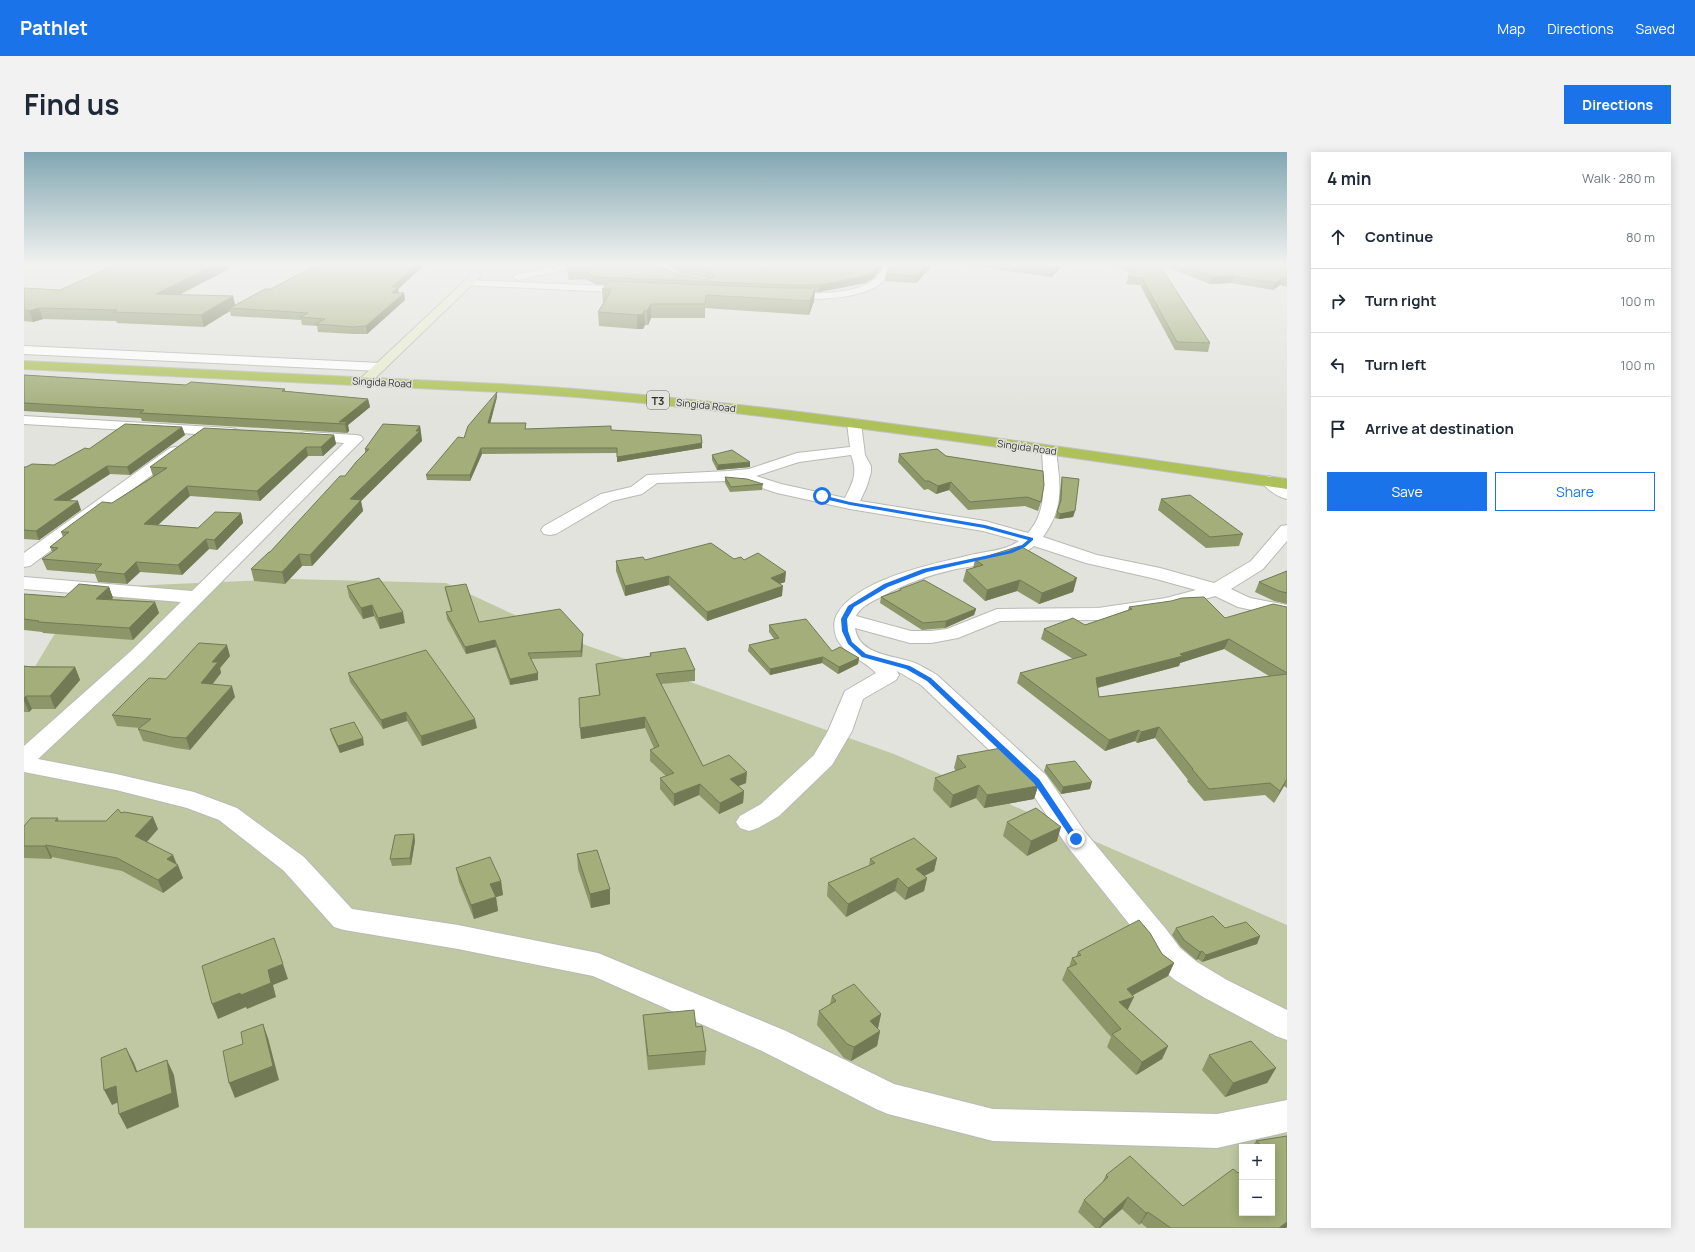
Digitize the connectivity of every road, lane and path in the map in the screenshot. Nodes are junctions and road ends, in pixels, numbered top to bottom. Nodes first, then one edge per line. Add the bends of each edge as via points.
1 (436, 313) edge
2 (24, 350) edge
3 (24, 365) edge
4 (380, 367) junction
5 (365, 381) junction
6 (854, 423) junction
7 (27, 426) edge
8 (203, 430) junction
9 (249, 433) edge
10 (287, 435) edge
11 (858, 450) junction
12 (1049, 450) junction
13 (728, 476) junction
14 (1269, 481) junction
15 (1287, 484) edge
16 (1287, 494) edge
17 (850, 504) junction
18 (550, 530) dead end
19 (1287, 530) edge
20 (1031, 539) junction
21 (24, 562) edge
22 (24, 584) edge
23 (1217, 590) junction
24 (196, 597) junction
25 (1287, 611) edge
26 (844, 619) junction
27 (864, 655) junction
28 (24, 759) edge
29 (24, 764) edge
30 (749, 822) dead end
31 (1287, 1026) edge
32 (1287, 1116) edge

1 - 4 street
2 - 4 street
3 - 5 highway, Singida Road / T3
4 - 5 street
5 - 6 highway, Singida Road / T3 via 586,394 745,409
6 - 11 street
6 - 12 highway, Singida Road / T3
7 - 8 street via 51,421
8 - 9 street
8 - 21 street
10 - 24 street via 356,439
11 - 13 street via 797,458 751,473
11 - 17 street via 863,472
12 - 14 highway, Singida Road / T3
12 - 20 street via 1051,505 1046,519
13 - 17 street
13 - 18 street via 653,478 636,491 607,497
14 - 15 highway, Singida Road / T3
14 - 16 street
17 - 20 street via 985,526
19 - 23 street via 1257,565
20 - 23 street via 1092,559
20 - 26 street via 1024,546 1010,552 925,570 886,585 851,606
22 - 24 street
23 - 25 street via 1245,603
23 - 26 street via 1167,604 1098,614 997,615 951,634 931,637 910,637
24 - 28 street via 138,655
26 - 27 street via 850,643
27 - 30 street via 886,670 888,675 853,696 840,731 823,760 770,810
27 - 31 street via 908,668 929,680 1037,781 1076,839 1156,937 1169,957 1186,971 1216,989
29 - 32 street via 194,801 228,814 294,864 344,919 458,937 598,965 774,1041 888,1098 994,1125 1217,1131

